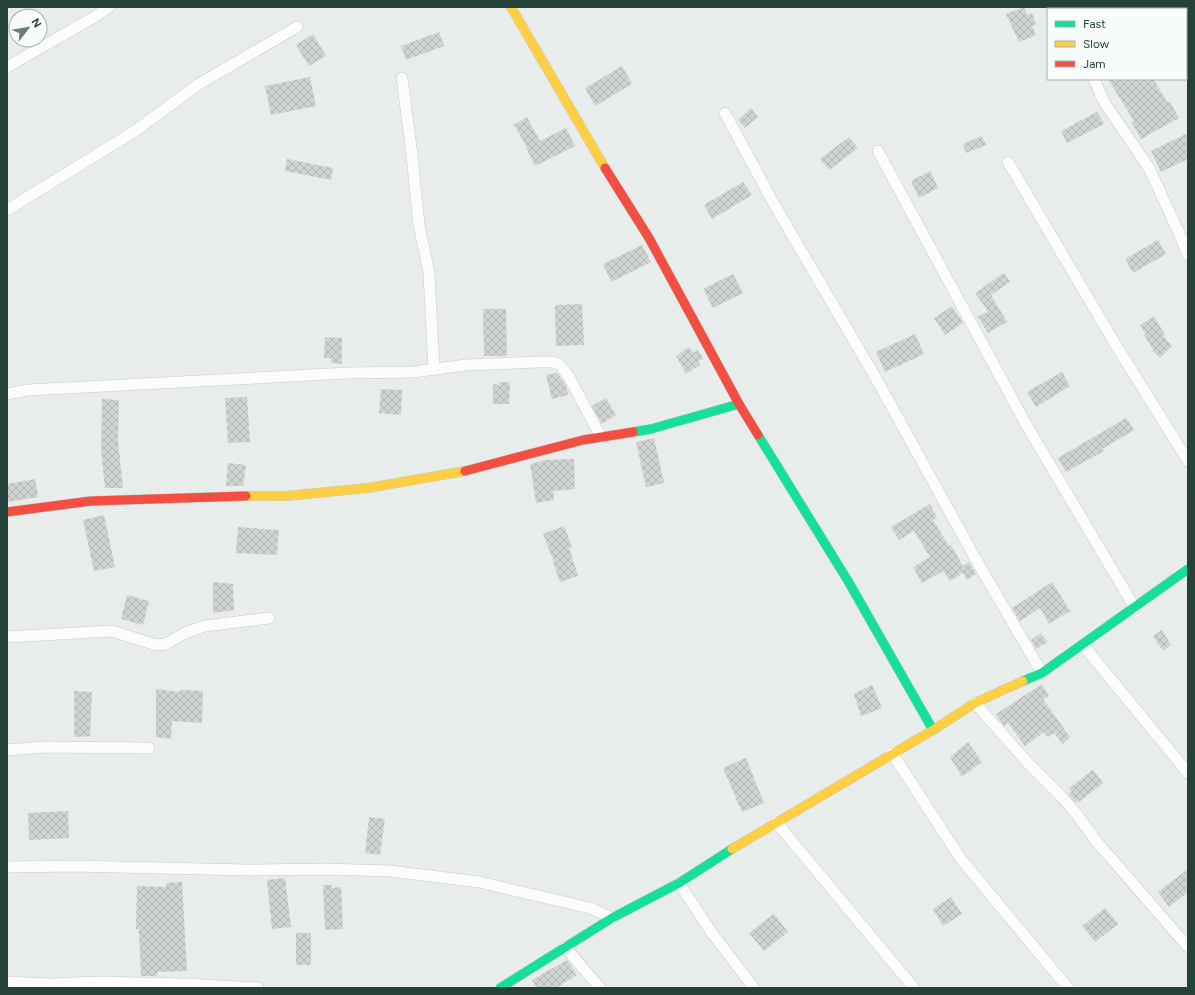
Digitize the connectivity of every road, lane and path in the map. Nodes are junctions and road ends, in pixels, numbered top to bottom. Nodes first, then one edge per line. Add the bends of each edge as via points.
1 (109, 7) edge
2 (511, 7) edge
3 (298, 27) dead end
4 (7, 67) edge
5 (402, 78) dead end
6 (1094, 80) edge
7 (725, 113) dead end
8 (878, 151) dead end
9 (1008, 162) dead end
10 (7, 210) edge
11 (1188, 255) edge
12 (434, 369) junction
13 (7, 394) edge
14 (739, 404) junction
15 (601, 437) junction
16 (1188, 461) edge
17 (7, 512) edge
18 (1188, 569) edge
19 (1135, 608) junction
20 (268, 618) dead end
21 (7, 637) edge
22 (1083, 645) junction
23 (1042, 673) junction
24 (975, 703) junction
25 (933, 730) junction
26 (149, 748) dead end
27 (7, 750) edge
28 (892, 753) junction
29 (1188, 773) edge
30 (776, 822) junction
31 (7, 867) edge
32 (679, 883) junction
33 (612, 918) junction
34 (1188, 947) edge
35 (564, 948) junction
36 (7, 982) edge
37 (258, 988) edge
38 (500, 988) edge
39 (600, 988) edge
40 (754, 988) edge
41 (914, 988) edge
42 (1068, 988) edge

1 - 4 street
2 - 14 street via 648,238
3 - 10 street via 199,84 135,131
5 - 12 street via 419,225 429,273
6 - 11 street via 1104,102 1149,168
7 - 23 street via 774,204 877,380 978,565
8 - 19 street via 1027,426
9 - 16 street via 1114,342
12 - 13 street via 28,390
12 - 15 street via 466,365 554,362 560,365 569,377
14 - 15 street via 651,429
14 - 25 street via 848,581
15 - 17 street via 459,472 368,488 286,496 91,502
18 - 19 street
19 - 22 street
20 - 21 street via 205,626 185,633 166,644 156,645 112,631
22 - 23 street
22 - 29 street
23 - 24 street
24 - 25 street
24 - 34 street via 1075,812 1096,842
25 - 28 street
26 - 27 street via 45,747
28 - 30 street
28 - 42 street via 961,860
30 - 32 street
30 - 41 street
31 - 33 street via 326,869 390,872 479,882 590,908
32 - 33 street
32 - 40 street via 712,933
33 - 35 street
35 - 38 street
35 - 39 street
36 - 37 street via 180,983

